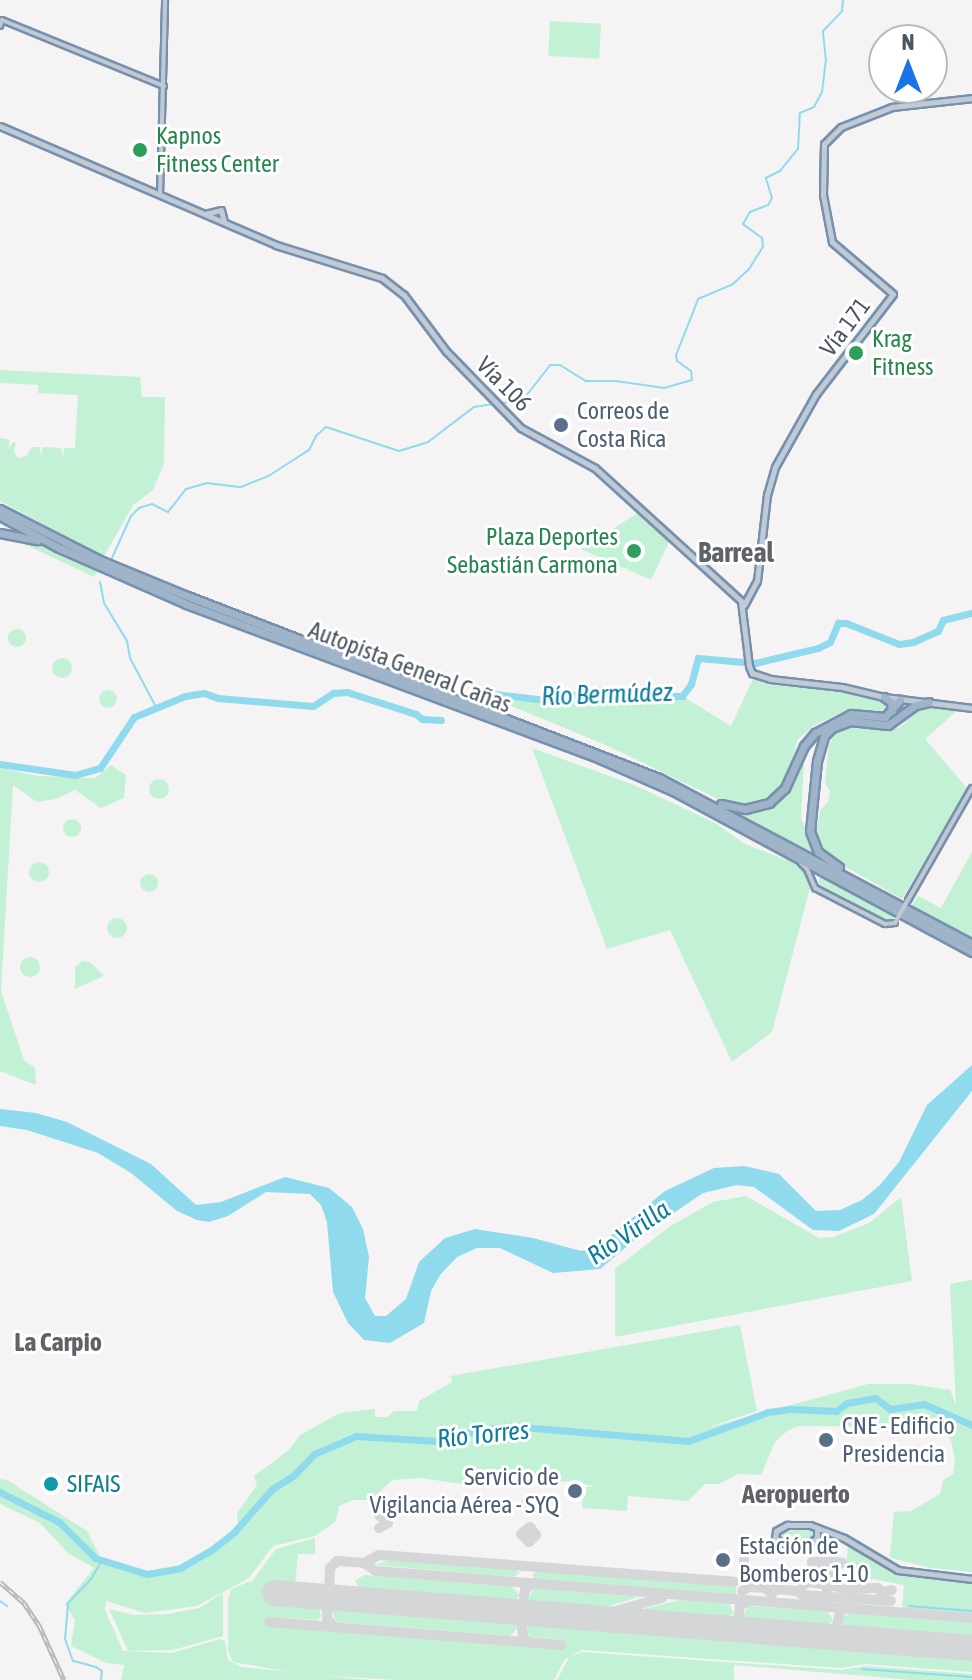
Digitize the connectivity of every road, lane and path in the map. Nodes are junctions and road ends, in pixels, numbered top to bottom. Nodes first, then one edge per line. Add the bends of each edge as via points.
1 (165, 0) edge
2 (1, 23) edge
3 (164, 86) junction
4 (972, 98) edge
5 (0, 126) edge
6 (160, 195) junction
7 (204, 214) junction
8 (225, 223) junction
9 (0, 508) edge
10 (0, 516) edge
11 (0, 533) edge
12 (47, 542) junction
13 (744, 606) junction
14 (884, 697) junction
15 (901, 700) junction
16 (929, 702) junction
17 (972, 708) edge
18 (891, 713) junction
19 (902, 715) junction
20 (598, 752) junction
21 (972, 788) edge
22 (769, 842) junction
23 (839, 880) junction
24 (813, 886) junction
25 (899, 903) junction
26 (972, 944) edge
27 (972, 952) edge
28 (817, 1528) junction
29 (836, 1535) junction
30 (817, 1538) junction
31 (972, 1579) edge

1 - 3 street
2 - 3 street
3 - 6 street
4 - 13 main road, Vía 171 via 892,107 841,127 824,144 828,234 893,294 816,394 775,467 757,581
5 - 6 main road, Vía 106
6 - 7 main road, Vía 106
7 - 8 main road, Vía 106
7 - 8 main road via 221,210
8 - 13 main road, Vía 106 via 382,278 404,295 446,351 521,428 595,468
9 - 20 highway, Autopista General Cañas via 102,561
10 - 12 highway, Autopista General Cañas
11 - 12 highway
12 - 22 highway, Autopista General Cañas via 186,604 600,759
13 - 14 main road via 751,671 770,679
14 - 15 main road
14 - 18 highway via 891,702
15 - 16 main road
15 - 18 highway
15 - 19 highway
16 - 17 main road
16 - 19 highway
18 - 20 highway via 851,714 822,728 804,746 780,794 752,809 729,807 661,774
19 - 25 highway via 888,725 850,721 828,731 818,753 809,818 820,854
20 - 25 highway, Autopista General Cañas via 714,805
21 - 24 street, bridge via 895,923 885,924
22 - 23 highway, Autopista General Cañas
22 - 24 street via 805,866
23 - 24 street via 820,874
23 - 27 highway, Autopista General Cañas
25 - 26 highway, Autopista General Cañas
28 - 29 main road
28 - 30 main road
28 - 30 main road via 793,1524 774,1534 777,1541 792,1545
29 - 30 main road
29 - 31 main road via 898,1570

